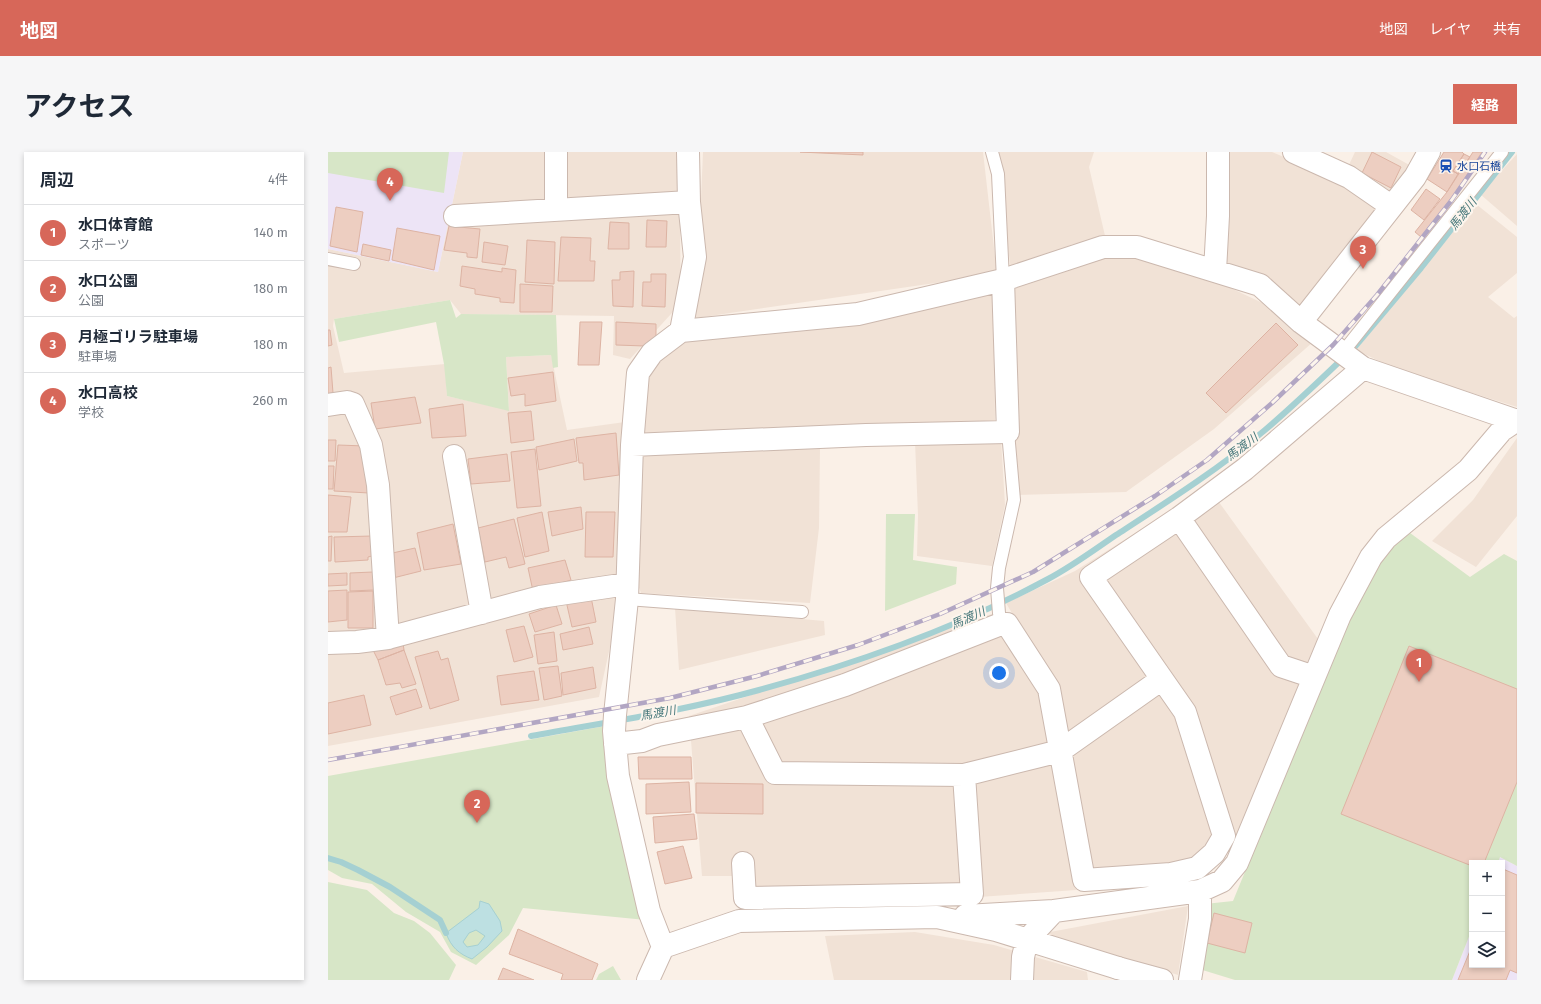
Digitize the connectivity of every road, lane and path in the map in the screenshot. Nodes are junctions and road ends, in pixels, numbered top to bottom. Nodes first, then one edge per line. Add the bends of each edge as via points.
1 (556, 152) edge
2 (688, 152) edge
3 (992, 152) edge
4 (1218, 152) edge
5 (1294, 152) edge
6 (1430, 152) edge
7 (1502, 152) edge
8 (689, 202) junction
9 (1391, 206) junction
10 (556, 210) junction
11 (455, 216) dead end
12 (328, 259) edge
13 (354, 264) dead end
14 (1215, 271) junction
15 (1003, 280) junction
16 (1301, 322) junction
17 (681, 331) junction
18 (1343, 352) junction
19 (1363, 368) junction
20 (328, 405) edge
21 (1517, 421) edge
22 (1008, 432) junction
23 (632, 445) junction
24 (454, 456) dead end
25 (1179, 518) junction
26 (627, 592) junction
27 (802, 612) dead end
28 (482, 613) junction
29 (1000, 619) junction
30 (388, 638) junction
31 (328, 643) edge
32 (1314, 677) junction
33 (1162, 679) junction
34 (747, 717) junction
35 (615, 730) junction
36 (1060, 751) junction
37 (964, 775) junction
38 (743, 863) dead end
39 (1200, 890) junction
40 (1054, 911) junction
41 (937, 917) junction
42 (1027, 940) junction
43 (663, 947) junction
44 (648, 980) edge
45 (1022, 980) edge
46 (1162, 980) edge
47 (1190, 980) edge

1 - 10 street
2 - 8 street
3 - 15 lane via 998,174
4 - 14 street
5 - 9 street via 1349,177
6 - 9 street via 1415,177
7 - 18 lane
8 - 10 street
8 - 17 street via 696,257
9 - 16 street
10 - 11 street
12 - 13 lane
14 - 15 street via 1137,247 1103,247
14 - 16 street via 1260,285
15 - 17 street via 858,314
15 - 22 street
16 - 18 street
17 - 23 street via 652,353 638,373
18 - 19 street
19 - 21 street
19 - 25 street via 1245,469
20 - 30 street via 346,402 353,404 371,445 378,485
21 - 32 street via 1502,430 1468,470 1386,538 1371,557 1340,615
22 - 23 street
22 - 29 lane via 1014,500 999,568 997,597
23 - 26 street
24 - 28 street
25 - 32 street via 1280,666
25 - 33 street via 1091,577
26 - 27 lane
26 - 28 street via 540,597
26 - 35 street
28 - 30 street
29 - 34 street via 845,685
29 - 36 street via 1007,624 1049,689
30 - 31 street
32 - 39 street via 1236,863 1222,880
33 - 36 street
33 - 36 street via 1185,712 1224,836 1214,853 1197,868 1171,874 1084,880
34 - 35 street via 658,735 642,741
34 - 37 street via 775,772
35 - 43 street via 618,776 649,911
36 - 37 street
37 - 38 street via 972,894 745,898
39 - 40 street
39 - 47 street via 1200,919
40 - 41 street
40 - 42 street
41 - 42 street via 996,930
41 - 43 street via 739,921
42 - 45 street
42 - 46 street
43 - 44 street

